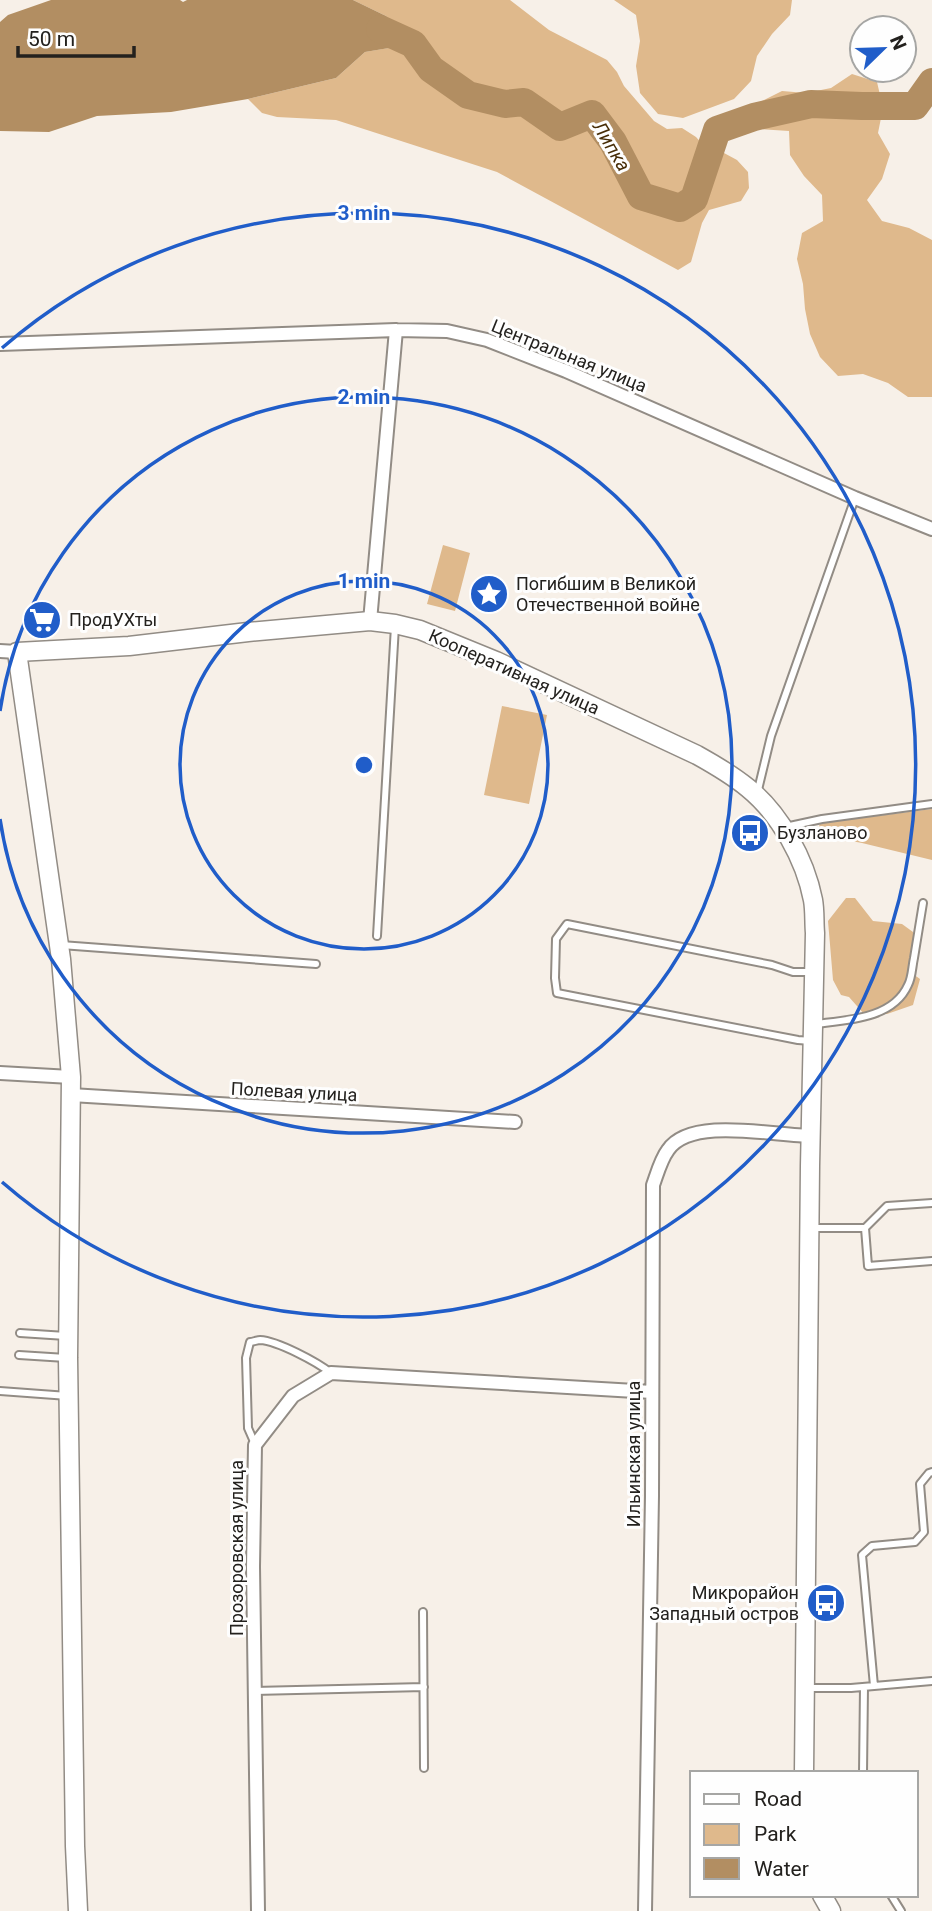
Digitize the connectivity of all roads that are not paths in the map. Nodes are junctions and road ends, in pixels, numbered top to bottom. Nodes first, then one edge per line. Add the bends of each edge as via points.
1 (396, 330) junction
2 (0, 344) edge
3 (855, 498) junction
4 (932, 529) edge
5 (370, 621) junction
6 (395, 624) junction
7 (8, 651) edge
8 (757, 796) junction
9 (932, 804) edge
10 (783, 827) junction
11 (923, 904) dead end
12 (377, 936) dead end
13 (59, 945) junction
14 (316, 964) dead end
15 (814, 972) junction
16 (813, 1032) junction
17 (0, 1073) edge
18 (71, 1077) junction
19 (71, 1096) junction
20 (515, 1122) dead end
21 (811, 1136) junction
22 (932, 1203) edge
23 (809, 1228) junction
24 (865, 1228) junction
25 (932, 1261) edge
26 (20, 1333) dead end
27 (68, 1336) junction
28 (19, 1355) dead end
29 (68, 1358) junction
30 (331, 1373) junction
31 (0, 1391) edge
32 (652, 1392) junction
33 (68, 1396) junction
34 (255, 1445) junction
35 (932, 1472) edge
36 (423, 1612) dead end
37 (932, 1681) edge
38 (874, 1686) junction
39 (424, 1687) junction
40 (864, 1687) junction
41 (805, 1688) junction
42 (254, 1691) junction
43 (424, 1769) dead end
44 (804, 1771) edge
45 (863, 1771) edge
46 (78, 1911) edge
47 (258, 1911) edge
48 (645, 1911) edge

1 - 2 street, Центральная улица
1 - 3 street, Центральная улица via 447,331 487,340
1 - 5 street
3 - 4 street, Центральная улица
3 - 8 lane via 771,736
5 - 6 street, Кооперативная улица
5 - 7 street, Кооперативная улица via 129,646
6 - 8 street, Кооперативная улица via 496,661 697,755
6 - 12 lane
7 - 13 street
8 - 10 street, Кооперативная улица
9 - 10 lane
10 - 15 street, Кооперативная улица via 813,900
11 - 16 lane via 909,984 901,996 886,1009
13 - 14 lane
13 - 18 street
15 - 16 street, Кооперативная улица
15 - 16 lane via 567,924 556,939 557,993 798,1040
16 - 21 street, Кооперативная улица
17 - 18 street
18 - 19 street
19 - 20 street, Полевая улица
19 - 27 street
21 - 23 street, Кооперативная улица
21 - 32 street, Ильинская улица via 709,1130 684,1136 668,1149 653,1185
22 - 24 lane via 887,1206
23 - 24 lane
23 - 41 street, Кооперативная улица
24 - 25 lane via 868,1265
26 - 27 lane
27 - 29 street
28 - 29 lane
29 - 33 street
30 - 32 street
30 - 34 street, Прозоровская улица via 293,1396
30 - 34 lane via 275,1344 259,1339 250,1342 246,1358 248,1428
31 - 33 lane
32 - 48 street, Ильинская улица
33 - 46 street
34 - 42 street, Прозоровская улица
35 - 38 lane via 920,1484 924,1532 915,1542 872,1546 863,1555
36 - 39 lane
37 - 38 lane
38 - 40 lane
39 - 42 lane
39 - 43 lane
40 - 41 lane
40 - 45 lane
41 - 44 street, Кооперативная улица
42 - 47 street, Прозоровская улица

